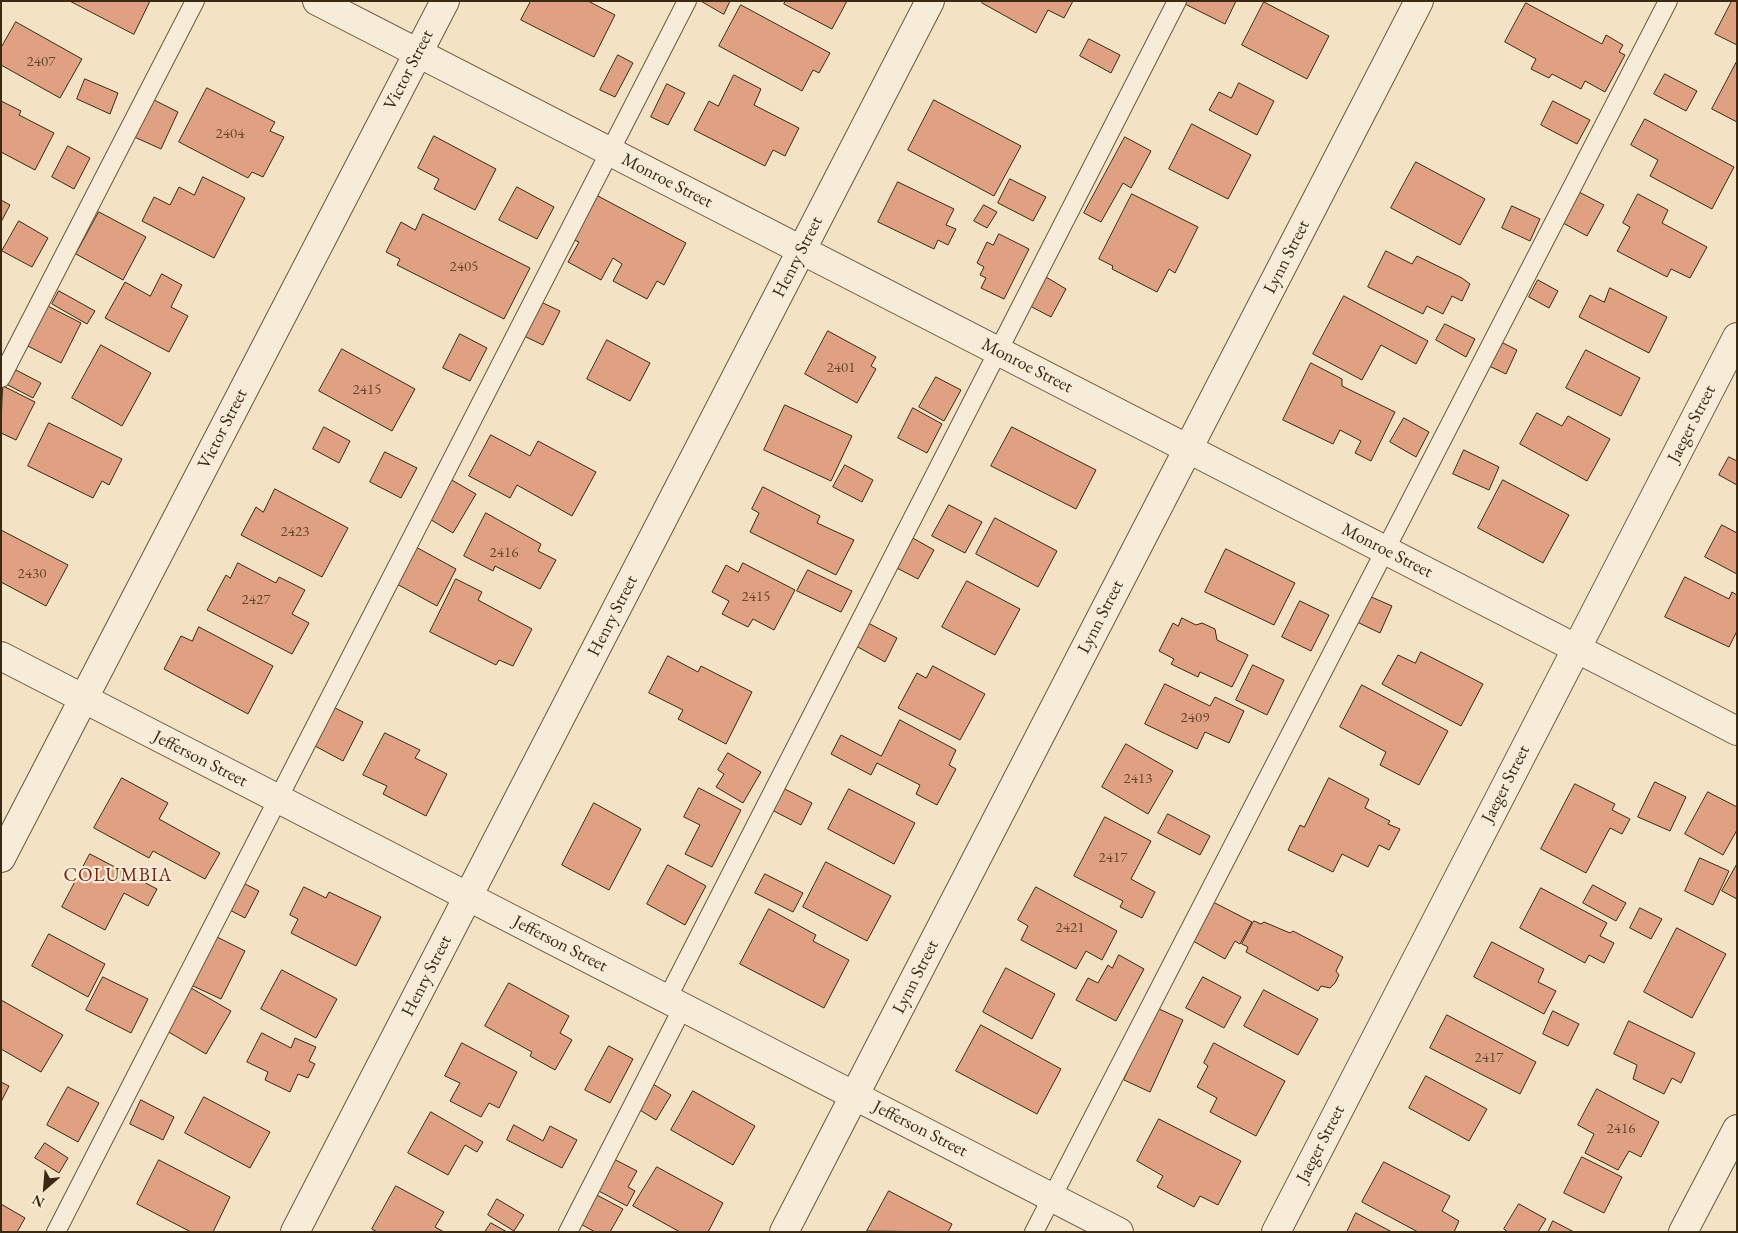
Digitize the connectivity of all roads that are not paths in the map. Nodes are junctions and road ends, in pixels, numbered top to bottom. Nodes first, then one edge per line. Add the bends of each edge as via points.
1 (196, 1) edge
2 (317, 1) edge
3 (445, 1) edge
4 (687, 1) edge
5 (930, 1) edge
6 (1177, 1) edge
7 (1418, 1) edge
8 (1668, 1) edge
9 (418, 53) junction
10 (610, 152) junction
11 (801, 250) junction
12 (1737, 337) edge
13 (998, 351) junction
14 (1, 378) edge
15 (1188, 449) junction
16 (1385, 550) junction
17 (1576, 649) junction
18 (1, 656) edge
19 (83, 699) junction
20 (1737, 732) edge
21 (278, 799) junction
22 (1, 858) edge
23 (468, 897) junction
24 (675, 1003) junction
25 (855, 1095) junction
26 (1737, 1129) edge
27 (1052, 1197) junction
28 (56, 1232) edge
29 (295, 1232) edge
30 (568, 1232) edge
31 (784, 1232) edge
32 (1034, 1232) edge
33 (1119, 1232) edge
34 (1276, 1232) edge
35 (1683, 1232) edge

1 - 14 lane
2 - 9 street, Monroe Street
3 - 9 street, Victor Street
4 - 10 lane
5 - 11 street, Henry Street
6 - 13 lane
7 - 15 street, Lynn Street
8 - 16 lane
9 - 10 street, Monroe Street
9 - 19 street, Victor Street
10 - 11 street, Monroe Street
10 - 21 lane
11 - 13 street, Monroe Street
11 - 23 street, Henry Street
12 - 17 street, Jaeger Street
13 - 15 street, Monroe Street
13 - 24 lane
15 - 16 street, Monroe Street
15 - 25 street, Lynn Street
16 - 17 street, Monroe Street
16 - 27 lane
17 - 20 street, Monroe Street
17 - 34 street, Jaeger Street
18 - 19 street, Jefferson Street
19 - 21 street, Jefferson Street
19 - 22 street, Victor Street
21 - 23 street, Jefferson Street
21 - 28 lane
23 - 24 street, Jefferson Street
23 - 29 street, Henry Street
24 - 25 street, Jefferson Street
24 - 30 lane
25 - 27 street, Jefferson Street
25 - 31 street, Lynn Street
26 - 35 street
27 - 32 lane
27 - 33 street, Jefferson Street

